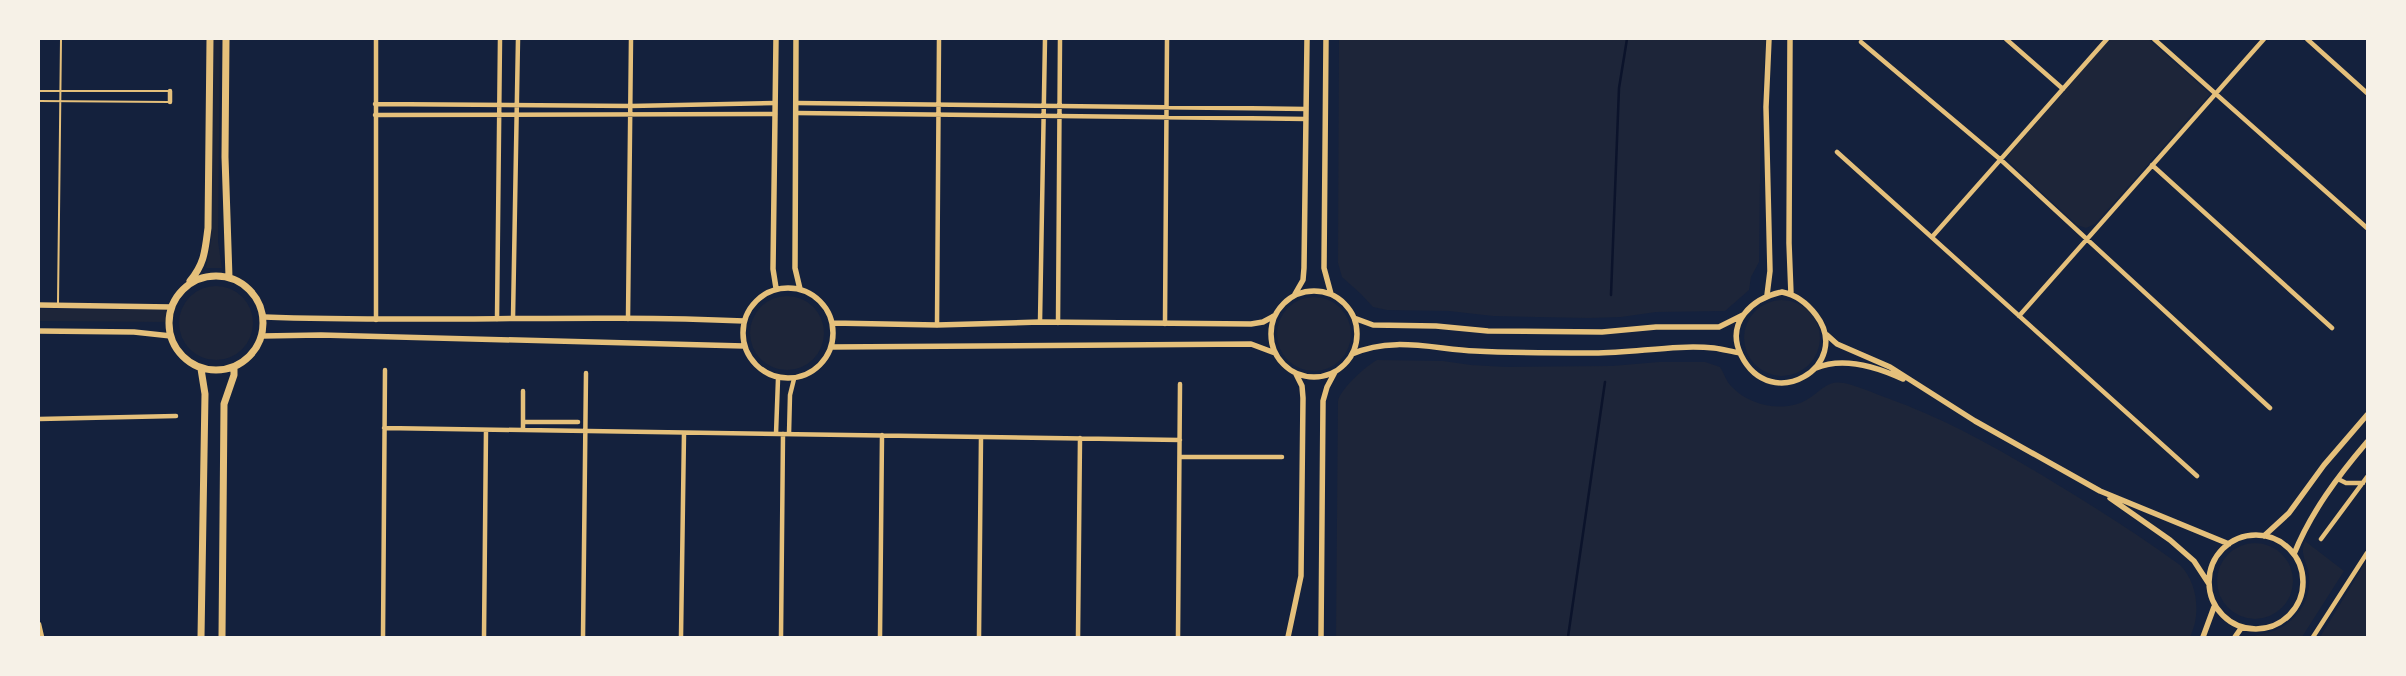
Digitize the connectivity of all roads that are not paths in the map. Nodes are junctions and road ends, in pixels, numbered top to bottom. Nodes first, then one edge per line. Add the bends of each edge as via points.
1 (61, 39) edge
2 (210, 39) edge
3 (226, 39) edge
4 (376, 39) edge
5 (500, 39) edge
6 (518, 39) edge
7 (631, 39) edge
8 (776, 39) edge
9 (796, 39) edge
10 (940, 39) edge
11 (1046, 39) edge
12 (1060, 39) edge
13 (1166, 39) edge
14 (1307, 39) edge
15 (1326, 39) edge
16 (1769, 39) edge
17 (1790, 39) edge
18 (2006, 39) edge
19 (2108, 39) edge
20 (2154, 39) edge
21 (2264, 39) edge
22 (2307, 39) edge
23 (1861, 42) dead end
24 (2063, 89) junction
25 (39, 91) edge
26 (170, 91) joint
27 (60, 92) junction
28 (2367, 93) edge
29 (2215, 94) junction
30 (39, 101) edge
31 (60, 102) junction
32 (170, 102) joint
33 (776, 103) junction
34 (796, 103) junction
35 (375, 104) junction
36 (517, 104) junction
37 (938, 104) junction
38 (498, 105) junction
39 (1044, 105) junction
40 (1060, 105) junction
41 (630, 106) junction
42 (1166, 106) junction
43 (1306, 109) junction
44 (796, 113) junction
45 (775, 114) junction
46 (1044, 114) junction
47 (375, 115) junction
48 (516, 115) junction
49 (938, 115) junction
50 (1059, 115) junction
51 (498, 116) junction
52 (630, 116) junction
53 (1166, 116) junction
54 (1306, 118) junction
55 (1838, 152) dead end
56 (2001, 160) junction
57 (2152, 165) junction
58 (2367, 228) edge
59 (1932, 237) junction
60 (2086, 238) junction
61 (229, 277) junction
62 (187, 286) junction
63 (776, 288) junction
64 (800, 289) junction
65 (1331, 294) junction
66 (1791, 294) junction
67 (1294, 295) junction
68 (1767, 295) junction
69 (39, 305) edge
70 (58, 305) junction
71 (171, 307) junction
72 (1743, 315) junction
73 (1274, 316) junction
74 (2019, 316) junction
75 (264, 317) junction
76 (513, 318) junction
77 (1354, 318) junction
78 (497, 319) junction
79 (628, 319) junction
80 (376, 320) junction
81 (744, 321) junction
82 (832, 322) junction
83 (1040, 322) junction
84 (1058, 323) junction
85 (1165, 324) junction
86 (937, 325) junction
87 (2332, 328) dead end
88 (39, 331) edge
89 (1827, 335) junction
90 (171, 336) junction
91 (262, 336) junction
92 (744, 346) junction
93 (830, 347) junction
94 (1275, 353) junction
95 (1352, 354) junction
96 (1740, 354) junction
97 (234, 368) junction
98 (1816, 368) junction
99 (201, 369) junction
100 (385, 370) dead end
101 (1335, 372) junction
102 (586, 373) dead end
103 (1296, 374) junction
104 (778, 379) junction
105 (794, 379) junction
106 (1180, 384) dead end
107 (1916, 385) junction
108 (523, 390) dead end
109 (2270, 408) dead end
110 (2367, 415) edge
111 (176, 416) dead end
112 (39, 419) edge
113 (523, 422) junction
114 (578, 422) dead end
115 (384, 428) junction
116 (486, 430) junction
117 (523, 430) junction
118 (585, 431) junction
119 (684, 432) junction
120 (776, 434) junction
121 (783, 434) junction
122 (789, 434) junction
123 (882, 435) junction
124 (981, 437) junction
125 (1080, 438) junction
126 (1180, 440) junction
127 (2367, 442) edge
128 (1180, 457) junction
129 (1282, 457) dead end
130 (2197, 476) dead end
131 (2367, 477) edge
132 (2338, 479) junction
133 (2363, 483) junction
134 (2100, 490) junction
135 (2264, 536) junction
136 (2321, 539) dead end
137 (2229, 544) junction
138 (2294, 554) junction
139 (2367, 554) edge
140 (2209, 584) junction
141 (2214, 607) junction
142 (39, 624) edge
143 (2242, 627) junction
144 (42, 637) edge
145 (201, 637) edge
146 (222, 637) edge
147 (383, 637) edge
148 (484, 637) edge
149 (583, 637) edge
150 (681, 637) edge
151 (781, 637) edge
152 (880, 637) edge
153 (980, 637) edge
154 (1078, 637) edge
155 (1178, 637) edge
156 (1288, 637) edge
157 (1321, 637) edge
158 (2203, 637) edge
159 (2235, 637) edge
160 (2314, 637) edge

1 - 27 lane
2 - 62 main road via 208,228 201,269
3 - 61 main road
4 - 35 street
5 - 38 street
6 - 36 street
7 - 41 street
8 - 33 street
9 - 34 street
10 - 37 street
11 - 39 street
12 - 40 street
13 - 42 street
14 - 43 street
15 - 65 street via 1324,264
16 - 68 street via 1766,108 1770,271
17 - 66 street via 1788,243
18 - 24 street
19 - 24 street
20 - 29 street
21 - 29 street
22 - 28 street
23 - 56 street
24 - 56 street
25 - 27 lane
26 - 27 lane
26 - 32 street
27 - 31 lane
29 - 57 street
29 - 58 street
30 - 31 lane
31 - 32 lane
31 - 70 lane
33 - 41 street
33 - 45 street
34 - 37 street
34 - 44 street
35 - 38 street
35 - 47 street
36 - 38 street
36 - 41 street
36 - 48 street
37 - 39 street
37 - 49 street
38 - 51 street
39 - 40 street
39 - 46 street
40 - 42 street
40 - 50 street
41 - 52 street
42 - 43 street
42 - 53 street
43 - 54 street
44 - 49 street
44 - 64 street via 795,268
45 - 52 street
45 - 63 street via 773,269
46 - 49 street
46 - 50 street
46 - 83 street
47 - 51 street
47 - 80 street
48 - 51 street
48 - 52 street
48 - 76 street
49 - 86 street
50 - 53 street
50 - 84 street
51 - 78 street
52 - 79 street
53 - 54 street
53 - 85 street
54 - 67 street via 1304,268 1302,282
55 - 59 street
56 - 59 street
56 - 60 street
57 - 60 street
57 - 87 street
59 - 74 street
60 - 74 street
60 - 109 street
61 - 62 main road via 209,276
61 - 75 main road via 248,287
62 - 71 main road
63 - 64 street
63 - 81 street via 756,300
64 - 82 street via 824,304
65 - 67 street via 1311,290
65 - 77 street via 1344,303
66 - 68 street
66 - 89 street via 1808,304
67 - 73 street
68 - 72 street via 1753,303
69 - 70 street
70 - 71 street
71 - 90 main road
72 - 77 street via 1719,327 1656,327 1612,332 1488,331 1373,325
72 - 96 street via 1738,329
73 - 85 street via 1255,324
73 - 94 street via 1270,333
74 - 130 street
75 - 80 street
75 - 91 main road
76 - 78 street
76 - 79 street
77 - 95 street via 1357,336
78 - 80 street
79 - 81 street
81 - 92 street
82 - 86 street
82 - 93 street
83 - 84 street
83 - 86 street
84 - 85 street
88 - 90 street via 134,332
89 - 98 street
89 - 107 street via 1843,347 1890,367
90 - 99 main road via 182,356
91 - 92 street
91 - 97 main road via 248,359
92 - 104 street via 756,366
93 - 94 street via 1254,344
93 - 105 street via 812,371
94 - 103 street via 1283,365
95 - 96 street via 1376,345 1424,345 1472,351 1599,353 1716,348
95 - 101 street
96 - 98 street via 1750,370 1776,383 1804,378
97 - 99 main road via 218,371
97 - 146 main road via 224,404
98 - 107 street via 1826,364 1853,363 1886,371
99 - 145 main road via 205,394
100 - 115 street
101 - 103 street via 1318,377
101 - 157 street via 1323,401
102 - 118 street
103 - 156 street via 1303,395 1301,576
104 - 105 street
104 - 120 street
105 - 122 street via 790,395
106 - 126 street
107 - 134 street
108 - 113 street
110 - 135 street via 2324,465 2289,513
111 - 112 street
113 - 114 street
113 - 117 street
115 - 116 street
115 - 147 street
116 - 117 street
116 - 148 street
117 - 118 street
118 - 119 street
118 - 149 street
119 - 120 street
119 - 150 street
120 - 121 street
121 - 122 street
121 - 151 street
122 - 123 street
123 - 124 street
123 - 152 street
124 - 125 street
124 - 153 street
125 - 126 street
125 - 154 street
126 - 128 street
127 - 132 street
128 - 129 street
128 - 155 street
131 - 133 street
132 - 133 street via 2346,483
132 - 138 street via 2305,526
133 - 136 street
134 - 137 street
134 - 140 street via 2170,540 2194,561
135 - 137 street via 2243,537
135 - 138 street
137 - 140 street via 2214,562
138 - 143 street via 2302,573 2302,589 2297,604 2276,625 2261,629
139 - 160 street
140 - 141 street
141 - 143 street
141 - 158 street
142 - 144 street
143 - 159 street

